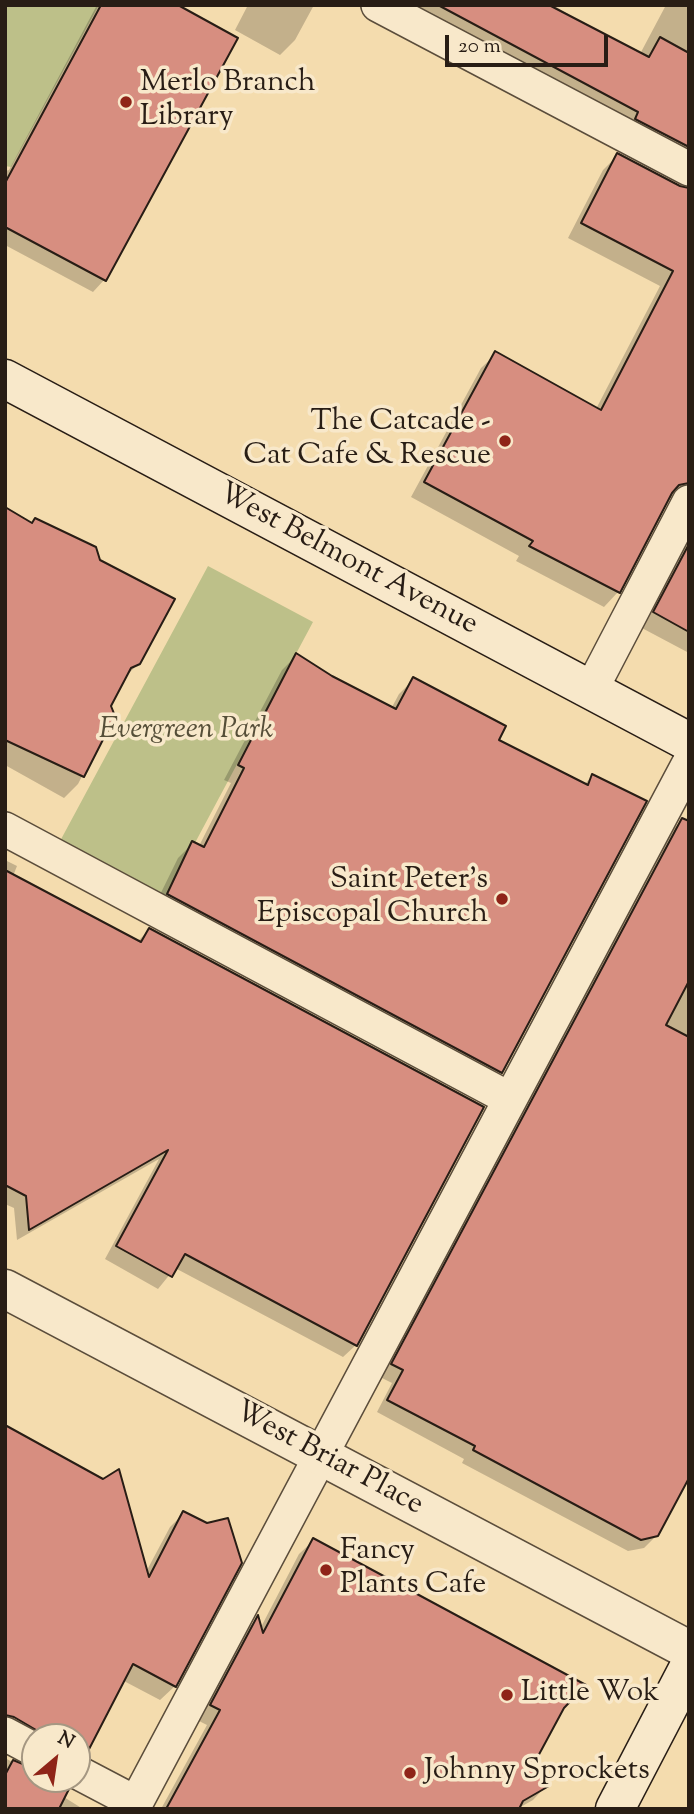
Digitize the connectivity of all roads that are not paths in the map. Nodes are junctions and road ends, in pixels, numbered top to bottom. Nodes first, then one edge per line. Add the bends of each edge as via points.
1 (378, 5) edge
2 (689, 169) edge
3 (5, 379) edge
4 (689, 502) edge
5 (591, 690) junction
6 (689, 743) edge
7 (689, 763) edge
8 (5, 829) edge
9 (510, 1099) junction
10 (5, 1289) edge
11 (320, 1455) junction
12 (689, 1650) edge
13 (689, 1667) edge
14 (5, 1734) edge
15 (21, 1743) edge
16 (91, 1779) edge
17 (615, 1809) edge

1 - 2 lane
3 - 5 main road, West Belmont Avenue
4 - 5 lane
5 - 6 main road, West Belmont Avenue
7 - 9 lane
8 - 9 lane
9 - 11 lane
10 - 11 main road, West Briar Place
11 - 12 main road, West Briar Place
11 - 16 lane via 136,1803
13 - 17 main road
14 - 15 lane

